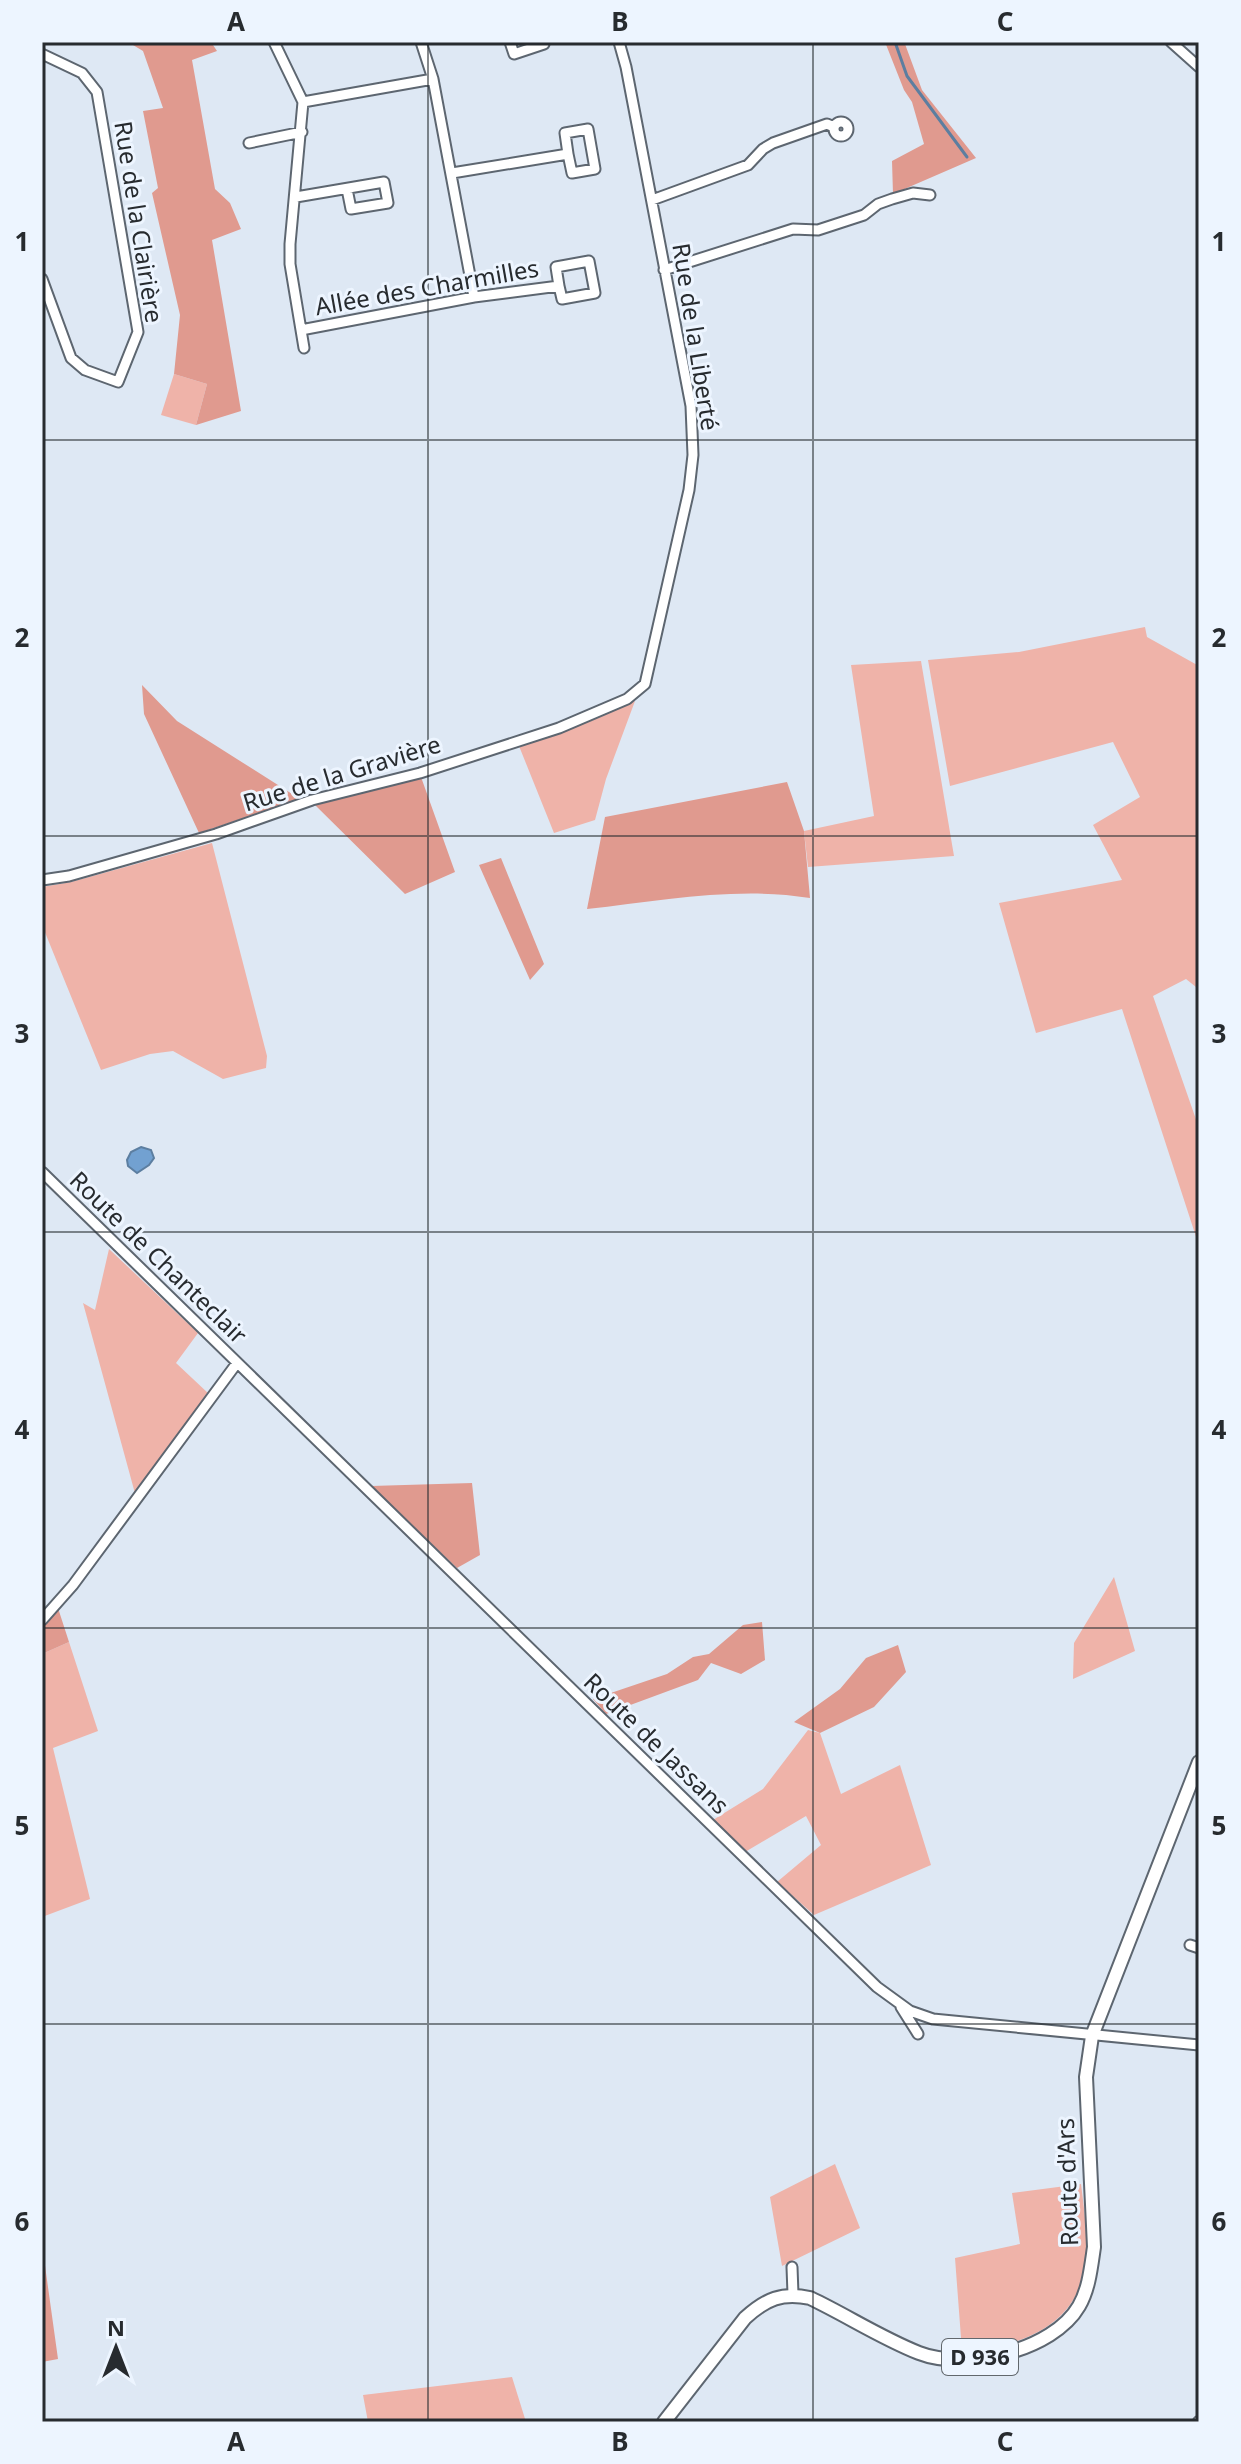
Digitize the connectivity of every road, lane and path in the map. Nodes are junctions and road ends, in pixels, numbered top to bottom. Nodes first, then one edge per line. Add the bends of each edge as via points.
1 (274, 42) edge
2 (421, 42) edge
3 (510, 42) edge
4 (543, 42) edge
5 (619, 42) edge
6 (1171, 42) edge
7 (42, 54) edge
8 (1199, 67) edge
9 (433, 79) junction
10 (303, 102) junction
11 (834, 127) dead end
12 (302, 132) junction
13 (249, 143) dead end
14 (568, 154) junction
15 (452, 173) junction
16 (347, 189) junction
17 (930, 195) dead end
18 (296, 197) junction
19 (652, 200) junction
20 (664, 270) junction
21 (42, 279) edge
22 (559, 286) junction
23 (474, 297) junction
24 (301, 330) junction
25 (304, 348) dead end
26 (645, 684) joint
27 (42, 880) edge
28 (42, 1172) edge
29 (237, 1363) junction
30 (245, 1372) joint
31 (42, 1620) edge
32 (1199, 1762) edge
33 (898, 2002) junction
34 (918, 2034) dead end
35 (1092, 2036) junction
36 (1199, 2045) edge
37 (792, 2267) dead end
38 (793, 2294) junction
39 (664, 2422) edge

1 - 10 street
2 - 9 street
3 - 4 street via 514,54
5 - 19 street, Rue de la Liberté
6 - 8 street
7 - 21 street, Rue de la Clairière via 82,73 97,92 138,332 118,382 85,370 71,358
9 - 10 street
9 - 15 street
10 - 12 street
11 - 19 street via 827,124 773,143 748,165
12 - 13 street
12 - 18 street
14 - 14 street via 572,173 595,169 588,129 565,133
14 - 15 street
15 - 23 street
16 - 16 street via 384,182 388,203 351,209
16 - 18 street
17 - 20 street via 913,193 818,230 793,229
18 - 24 street via 290,264
19 - 20 street, Rue de la Liberté
20 - 26 street, Rue de la Liberté via 691,406 693,455
22 - 22 street, Allée des Charmilles via 562,299 595,293 589,261 556,267
22 - 23 street, Allée des Charmilles
23 - 24 street, Allée des Charmilles
24 - 25 street
26 - 27 street, Rue de la Gravière via 627,699 559,728 434,769
28 - 29 street, Route de Chanteclair
29 - 30 street, Route de Chanteclair
29 - 31 street
30 - 33 street, Route de Jassans
32 - 35 main road, Route d'Ars / D 936
33 - 34 street
33 - 35 street, Route de Jassans via 933,2019
35 - 36 street, Route de Jassans
35 - 38 main road, Route d'Ars / D 936 via 1086,2077 1094,2247 1079,2306 1064,2324 1036,2344 987,2356 945,2358 921,2354
37 - 38 street
38 - 39 main road via 761,2304 745,2318

